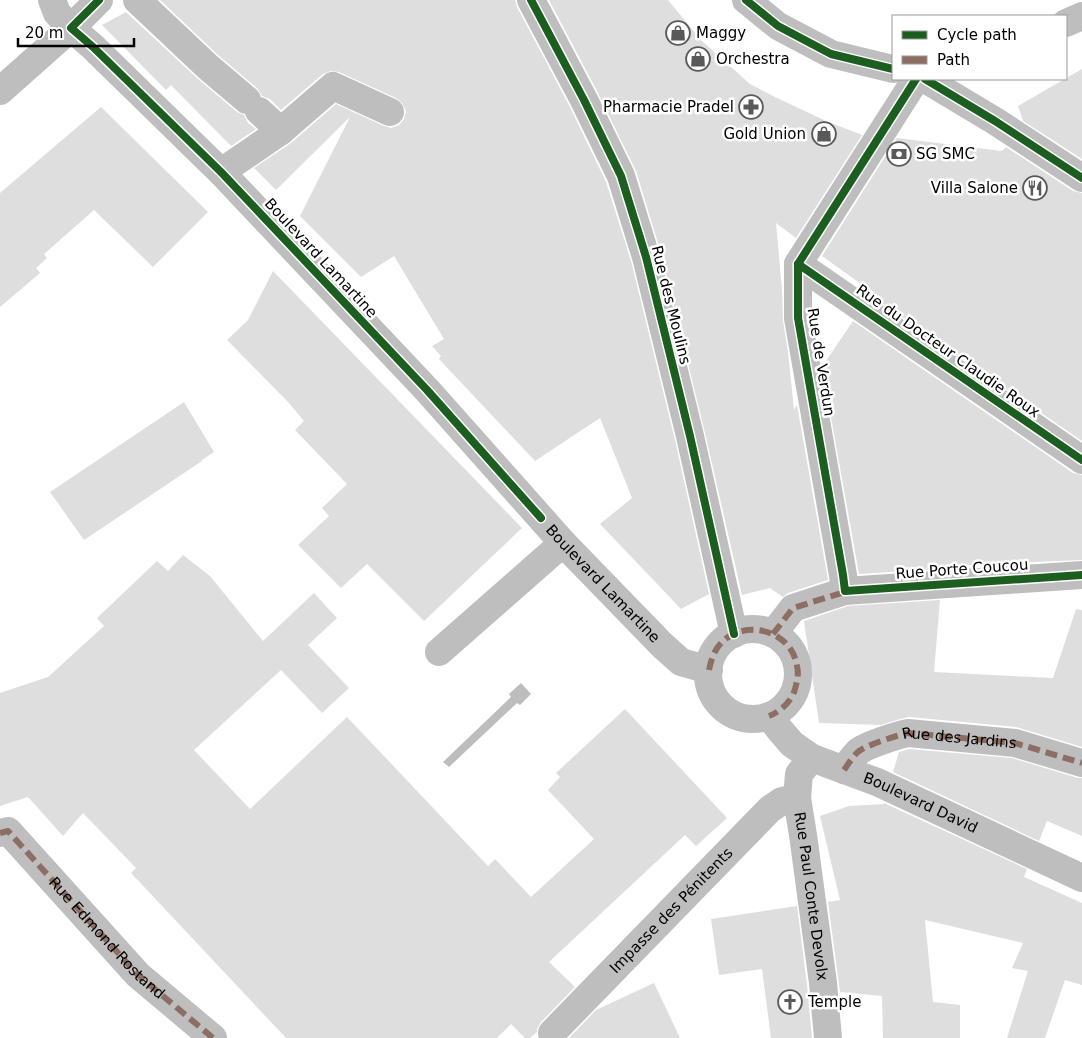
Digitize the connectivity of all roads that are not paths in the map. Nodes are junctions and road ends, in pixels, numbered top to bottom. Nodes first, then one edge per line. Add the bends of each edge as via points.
1 (52, 0) edge
2 (99, 0) edge
3 (137, 0) edge
4 (531, 0) edge
5 (746, 0) edge
6 (1082, 16) edge
7 (1067, 23) edge
8 (71, 28) junction
9 (892, 69) edge
10 (915, 80) edge
11 (926, 80) edge
12 (0, 91) edge
13 (390, 112) dead end
14 (281, 132) junction
15 (221, 172) junction
16 (1082, 178) edge
17 (798, 264) junction
18 (1082, 460) edge
19 (563, 543) junction
20 (1082, 575) edge
21 (845, 591) junction
22 (734, 634) junction
23 (773, 634) junction
24 (438, 652) dead end
25 (708, 670) junction
26 (769, 716) junction
27 (812, 758) junction
28 (1082, 763) edge
29 (844, 770) junction
30 (797, 798) junction
31 (4, 832) edge
32 (1082, 878) edge
33 (552, 1033) dead end
34 (213, 1038) edge
35 (828, 1038) edge

1 - 8 street, Boulevard Lamartine via 57,13
2 - 8 street
3 - 14 street
4 - 22 street, Rue des Moulins via 621,176 646,257
5 - 9 street via 778,26 831,54
6 - 7 street
8 - 12 street
8 - 15 street, Boulevard Lamartine
10 - 17 street
11 - 16 street
13 - 14 street via 333,86
14 - 15 street
15 - 19 street, Boulevard Lamartine via 427,390
17 - 18 street, Rue du Docteur Claudie Roux
17 - 21 street, Rue de Verdun via 798,318
19 - 24 street
19 - 25 street, Boulevard Lamartine via 681,662
20 - 21 street, Rue Porte Coucou
21 - 23 street, Rue Porte Coucou via 793,608
22 - 23 street via 760,630
22 - 25 street via 721,643
23 - 26 street via 793,653 797,680 794,694 786,705
25 - 26 street via 714,697 727,711 744,718
26 - 27 street, Boulevard David via 792,744
27 - 29 street, Boulevard David
27 - 30 street, Rue Paul Conte Devolx via 799,774
28 - 29 street, Rue des Jardins via 1015,743 908,733 860,750
29 - 32 street, Boulevard David via 877,782
30 - 33 street, Impasse des Pénitents via 770,809
30 - 35 street, Rue Paul Conte Devolx
31 - 34 street, Rue Edmond Rostand via 138,975

